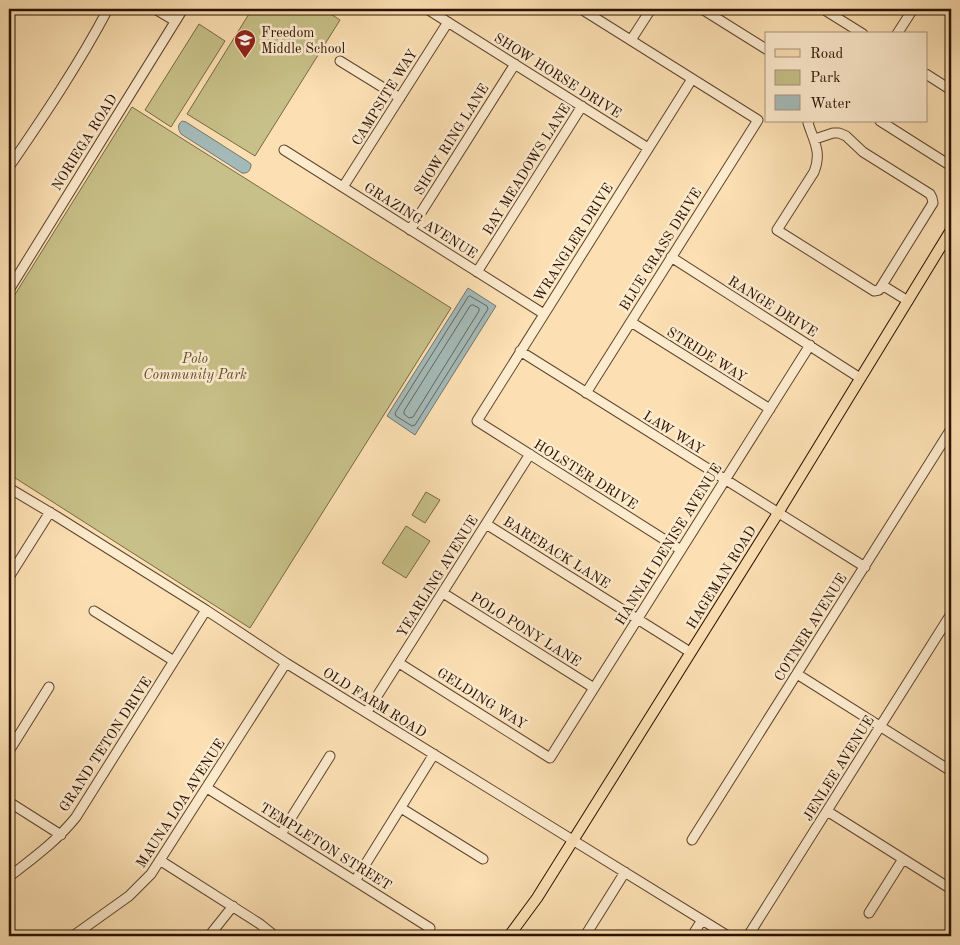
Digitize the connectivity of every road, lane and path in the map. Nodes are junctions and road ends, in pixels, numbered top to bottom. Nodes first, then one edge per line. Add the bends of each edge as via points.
1 (108, 9) edge
2 (155, 9) edge
3 (183, 9) edge
4 (428, 9) edge
5 (581, 9) edge
6 (651, 9) edge
7 (702, 9) edge
8 (823, 9) edge
9 (913, 9) edge
10 (175, 21) junction
11 (448, 22) junction
12 (859, 32) edge
13 (898, 32) edge
14 (631, 40) junction
15 (765, 48) edge
16 (340, 61) dead end
17 (515, 64) junction
18 (928, 75) edge
19 (692, 79) junction
20 (951, 90) edge
21 (400, 98) junction
22 (582, 106) junction
23 (808, 122) edge
24 (882, 122) edge
25 (815, 139) junction
26 (648, 148) junction
27 (284, 150) dead end
28 (951, 166) edge
29 (9, 167) edge
30 (343, 187) junction
31 (410, 230) junction
32 (951, 230) edge
33 (671, 258) junction
34 (477, 272) junction
35 (882, 285) junction
36 (9, 290) edge
37 (908, 301) junction
38 (544, 314) junction
39 (631, 322) junction
40 (810, 345) junction
41 (520, 351) junction
42 (860, 378) junction
43 (586, 393) junction
44 (770, 409) junction
45 (477, 421) joint
46 (951, 429) edge
47 (530, 454) junction
48 (725, 480) junction
49 (9, 488) edge
50 (50, 512) junction
51 (778, 512) junction
52 (486, 524) junction
53 (681, 550) junction
54 (864, 567) junction
55 (9, 577) edge
56 (442, 593) junction
57 (206, 610) junction
58 (94, 611) dead end
59 (951, 614) edge
60 (638, 619) junction
61 (690, 652) junction
62 (174, 661) junction
63 (399, 662) junction
64 (286, 663) junction
65 (797, 674) junction
66 (49, 687) dead end
67 (594, 688) junction
68 (367, 712) junction
69 (880, 727) junction
70 (9, 751) edge
71 (434, 754) junction
72 (330, 756) dead end
73 (550, 758) joint
74 (951, 771) edge
75 (207, 788) junction
76 (9, 802) edge
77 (401, 808) junction
78 (827, 812) junction
79 (281, 834) junction
80 (61, 835) junction
81 (573, 840) junction
82 (692, 840) dead end
83 (483, 859) dead end
84 (903, 859) junction
85 (161, 861) junction
86 (625, 872) junction
87 (9, 877) edge
88 (355, 881) junction
89 (951, 889) edge
90 (232, 906) junction
91 (869, 913) dead end
92 (702, 920) junction
93 (430, 928) dead end
94 (72, 936) edge
95 (209, 936) edge
96 (275, 936) edge
97 (509, 936) edge
98 (585, 936) edge
99 (692, 936) edge
100 (728, 936) edge
101 (748, 936) edge

1 - 29 street via 51,105
2 - 10 street
3 - 10 street, NORIEGA ROAD
4 - 11 street, SHOW HORSE DRIVE
5 - 14 street
6 - 14 street
7 - 15 street
8 - 12 street
9 - 13 street
10 - 36 street, NORIEGA ROAD
11 - 17 street, SHOW HORSE DRIVE
11 - 21 street, CAMPSITE WAY
14 - 19 street
16 - 21 street
17 - 22 street, SHOW HORSE DRIVE
17 - 31 street, SHOW RING LANE
18 - 20 street
19 - 26 street, WRANGLER DRIVE
19 - 33 street, BLUE GRASS DRIVE via 758,120
21 - 30 street, CAMPSITE WAY
22 - 26 street, SHOW HORSE DRIVE
22 - 34 street, BAY MEADOWS LANE
23 - 25 street
24 - 28 street
25 - 35 street via 818,154 814,172 776,230 874,291
25 - 35 street via 834,132 846,136 862,152 932,198 933,203
26 - 38 street, WRANGLER DRIVE
27 - 30 street, GRAZING AVENUE
30 - 31 street, GRAZING AVENUE
31 - 34 street, GRAZING AVENUE
32 - 37 main road, HAGEMAN ROAD
33 - 39 street, BLUE GRASS DRIVE
33 - 40 street, RANGE DRIVE
34 - 38 street, GRAZING AVENUE
35 - 37 street
37 - 42 main road, HAGEMAN ROAD
38 - 41 street, WRANGLER DRIVE
39 - 43 street, BLUE GRASS DRIVE
39 - 44 street, STRIDE WAY
40 - 42 street, RANGE DRIVE
40 - 44 street, HANNAH DENISE AVENUE
41 - 43 street, LAW WAY
41 - 45 street, WRANGLER DRIVE
42 - 51 main road, HAGEMAN ROAD
43 - 48 street, LAW WAY
44 - 48 street, HANNAH DENISE AVENUE
45 - 47 street, HOLSTER DRIVE
46 - 54 street, COTNER AVENUE
47 - 52 street, YEARLING AVENUE
47 - 53 street, HOLSTER DRIVE
48 - 51 street, LAW WAY
48 - 53 street, HANNAH DENISE AVENUE
49 - 50 street, OLD FARM ROAD
50 - 55 street
50 - 57 street, OLD FARM ROAD
51 - 54 street, LAW WAY
51 - 61 main road, HAGEMAN ROAD
52 - 56 street, YEARLING AVENUE
52 - 60 street, BAREBACK LANE
53 - 60 street, HANNAH DENISE AVENUE
54 - 65 street, COTNER AVENUE
56 - 63 street, YEARLING AVENUE
56 - 67 street, POLO PONY LANE
57 - 62 street, GRAND TETON DRIVE
57 - 64 street, OLD FARM ROAD
58 - 62 street
59 - 69 street, JENLEE AVENUE
60 - 61 street, BAREBACK LANE
60 - 67 street, HANNAH DENISE AVENUE
61 - 81 main road, HAGEMAN ROAD
62 - 80 street, GRAND TETON DRIVE via 76,817
63 - 68 street, YEARLING AVENUE
63 - 73 street, GELDING WAY
64 - 68 street, OLD FARM ROAD
64 - 75 street, MAUNA LOA AVENUE
65 - 69 street
65 - 82 street, COTNER AVENUE
66 - 70 street
67 - 73 street, HANNAH DENISE AVENUE
68 - 71 street, OLD FARM ROAD
69 - 74 street
69 - 78 street, JENLEE AVENUE
71 - 77 street
71 - 81 street, OLD FARM ROAD
72 - 79 street
75 - 79 street, TEMPLETON STREET
75 - 85 street, MAUNA LOA AVENUE
76 - 80 street
77 - 83 street
77 - 88 street
78 - 84 street
78 - 101 street, JENLEE AVENUE
79 - 88 street, TEMPLETON STREET
80 - 87 street, GRAND TETON DRIVE
81 - 86 street, OLD FARM ROAD
81 - 97 main road, HAGEMAN ROAD
84 - 89 street
84 - 91 street
85 - 90 street
85 - 94 street, MAUNA LOA AVENUE via 140,887
86 - 92 street, OLD FARM ROAD
86 - 98 street
88 - 93 street, TEMPLETON STREET
90 - 95 street
90 - 96 street
92 - 99 street
92 - 100 street, OLD FARM ROAD

